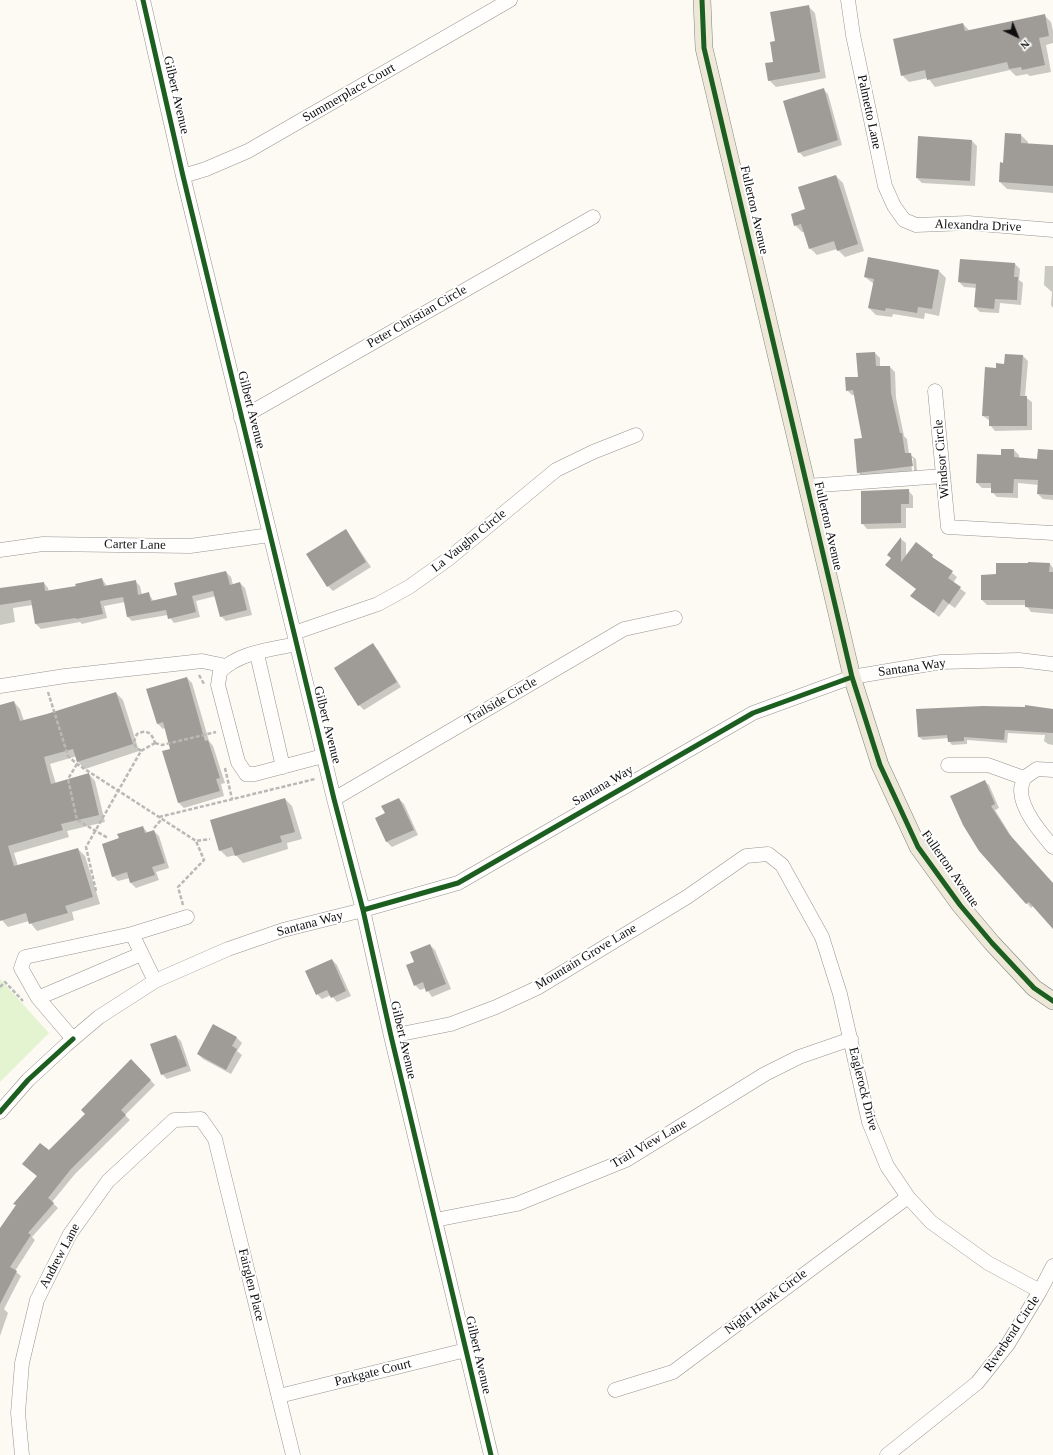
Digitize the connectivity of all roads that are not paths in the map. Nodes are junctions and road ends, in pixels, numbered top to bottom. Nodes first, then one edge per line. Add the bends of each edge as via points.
1 (143, 0) edge
2 (510, 0) edge
3 (702, 0) edge
4 (848, 0) edge
5 (183, 176) junction
6 (593, 217) dead end
7 (904, 220) joint
8 (1053, 230) edge
9 (935, 391) dead end
10 (241, 418) junction
11 (636, 435) dead end
12 (944, 476) junction
13 (807, 486) junction
14 (270, 534) junction
15 (1053, 534) edge
16 (0, 550) edge
17 (674, 618) dead end
18 (295, 639) junction
19 (257, 654) junction
20 (1053, 664) edge
21 (226, 666) junction
22 (852, 677) junction
23 (0, 686) edge
24 (323, 756) junction
25 (948, 765) dead end
26 (283, 767) junction
27 (1053, 770) edge
28 (1024, 778) junction
29 (334, 799) junction
30 (1053, 847) edge
31 (768, 854) joint
32 (363, 910) junction
33 (187, 917) road end
34 (132, 934) junction
35 (141, 954) junction
36 (155, 981) junction
37 (38, 998) junction
38 (1053, 1001) edge
39 (391, 1036) junction
40 (73, 1039) junction
41 (851, 1039) junction
42 (0, 1112) edge
43 (201, 1119) joint
44 (908, 1196) junction
45 (435, 1220) junction
46 (1053, 1266) edge
47 (1040, 1291) junction
48 (466, 1350) junction
49 (615, 1390) dead end
50 (279, 1396) junction
51 (22, 1455) edge
52 (293, 1455) edge
53 (491, 1455) edge
54 (887, 1455) edge

1 - 5 street, Gilbert Avenue
2 - 5 street, Summerplace Court via 248,151
3 - 13 main road, Fullerton Avenue via 704,48
4 - 7 street, Palmetto Lane via 885,186
5 - 10 street, Gilbert Avenue
6 - 10 street, Peter Christian Circle
7 - 8 street, Alexandra Drive via 916,225 968,222
9 - 12 street, Windsor Circle
10 - 14 street, Gilbert Avenue
11 - 18 street, La Vaughn Circle via 556,470 447,560 409,587 378,604
12 - 13 street
12 - 15 street, Windsor Circle via 948,527
13 - 22 main road, Fullerton Avenue
14 - 16 street, Carter Lane via 190,546 43,544
14 - 18 street, Gilbert Avenue
17 - 29 street, Trailside Circle via 624,629
18 - 19 street, La Vaughn Circle
18 - 24 street, Gilbert Avenue
19 - 21 street, La Vaughn Circle
19 - 26 street
20 - 22 street, Santana Way via 1019,660 941,662
21 - 23 street via 202,661
21 - 26 street via 220,672 218,685 240,767 250,775
22 - 32 street, Santana Way via 753,713 458,883
22 - 38 main road, Fullerton Avenue via 880,765 918,847 960,905 992,943 1034,988
24 - 26 street
24 - 29 street, Gilbert Avenue
25 - 28 street via 988,764
27 - 28 street via 1037,769
28 - 30 street via 1021,790 1024,804 1036,827
29 - 32 street, Gilbert Avenue
31 - 39 street, Mountain Grove Lane via 746,856 687,896 537,988 451,1024
31 - 41 street, Eaglerock Drive via 782,865 822,937
32 - 36 street, Santana Way via 283,930 228,949
32 - 39 street, Gilbert Avenue
33 - 34 street
34 - 35 street
34 - 37 street via 25,957 21,968
35 - 36 street
35 - 37 street
36 - 40 street, Santana Way via 99,1016
37 - 40 street
39 - 45 street, Gilbert Avenue
40 - 42 street, Santana Way via 28,1080
41 - 44 street, Eaglerock Drive via 869,1122 887,1166
41 - 45 street, Trail View Lane via 799,1057 765,1074 626,1160 517,1204
43 - 50 street, Fairglen Place via 215,1139
43 - 51 street, Andrew Lane via 174,1120 108,1180 70,1234 37,1300 22,1363 18,1413
44 - 47 street, Eaglerock Drive via 931,1222 958,1243 988,1263
44 - 49 street, Night Hawk Circle via 673,1372
45 - 48 street, Gilbert Avenue
46 - 47 street, Riverbend Circle
47 - 54 street, Riverbend Circle via 1008,1344 977,1383
48 - 50 street, Parkgate Court
48 - 53 street, Gilbert Avenue
50 - 52 street, Fairglen Place

